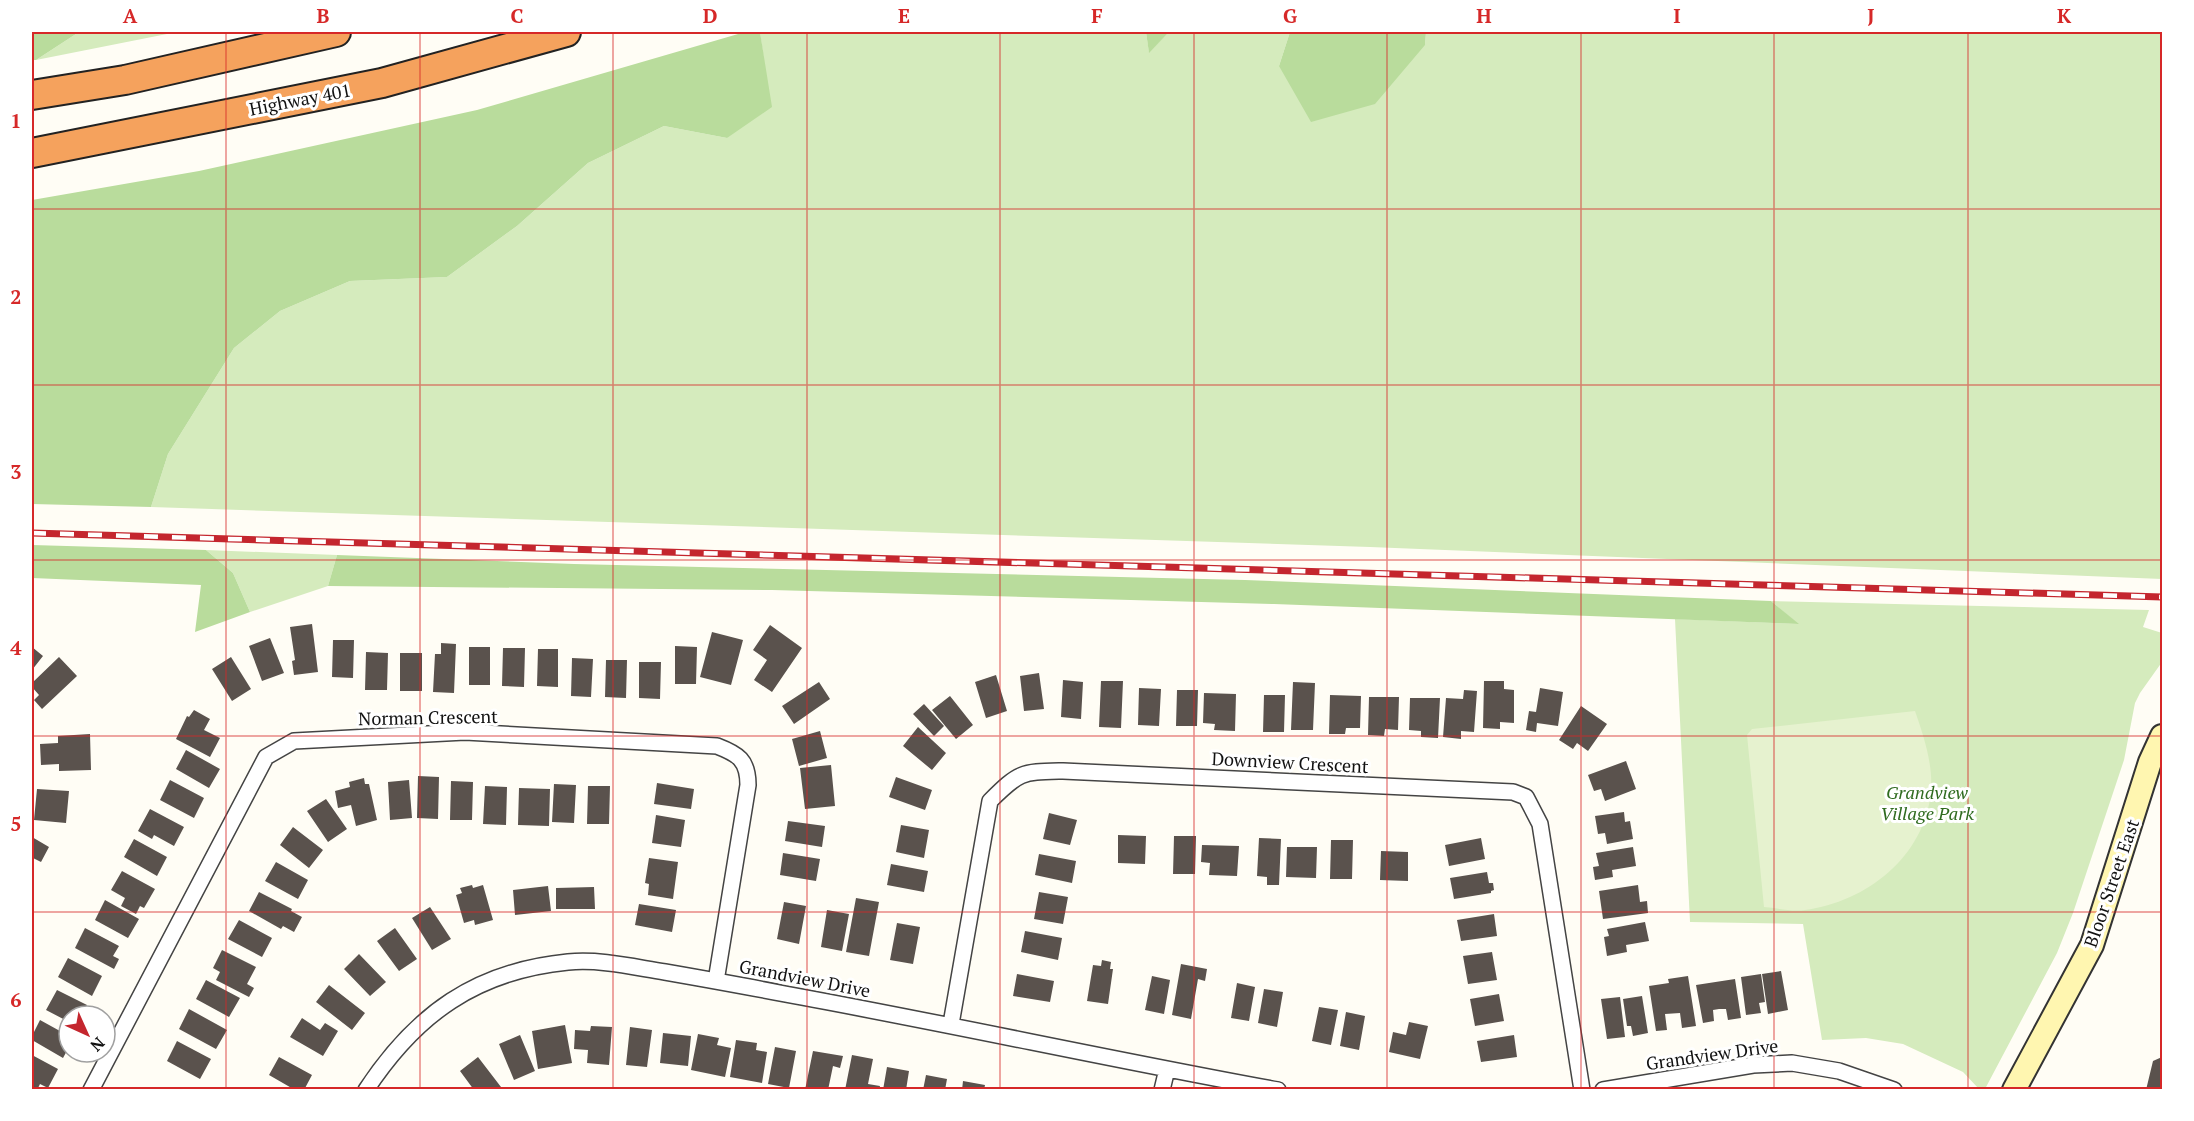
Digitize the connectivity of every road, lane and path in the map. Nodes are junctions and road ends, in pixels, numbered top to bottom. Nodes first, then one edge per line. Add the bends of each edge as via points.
1 (336, 32) edge
2 (566, 32) edge
3 (32, 95) edge
4 (32, 153) edge
5 (2163, 736) edge
6 (716, 981) junction
7 (951, 1024) junction
8 (1167, 1069) junction
9 (91, 1089) edge
10 (366, 1089) edge
11 (1162, 1089) edge
12 (1278, 1089) edge
13 (1582, 1089) edge
14 (1603, 1089) edge
15 (1894, 1089) edge
16 (2014, 1089) edge

1 - 3 highway via 125,80
2 - 4 highway, Highway 401 via 382,82
5 - 16 main road, Bloor Street East via 2150,762 2092,945
6 - 7 street, Grandview Drive
6 - 9 street, Norman Crescent via 748,784 748,770 728,750 717,746 465,732 294,741 267,757
6 - 10 street, Grandview Drive via 600,962 569,962 496,978 467,991 412,1030
7 - 8 street, Grandview Drive
7 - 13 street, Downview Crescent via 990,801 1010,780 1027,772 1513,792 1526,797 1540,824
8 - 11 street
8 - 12 street, Grandview Drive
14 - 15 street, Grandview Drive via 1753,1065 1792,1063 1839,1071

